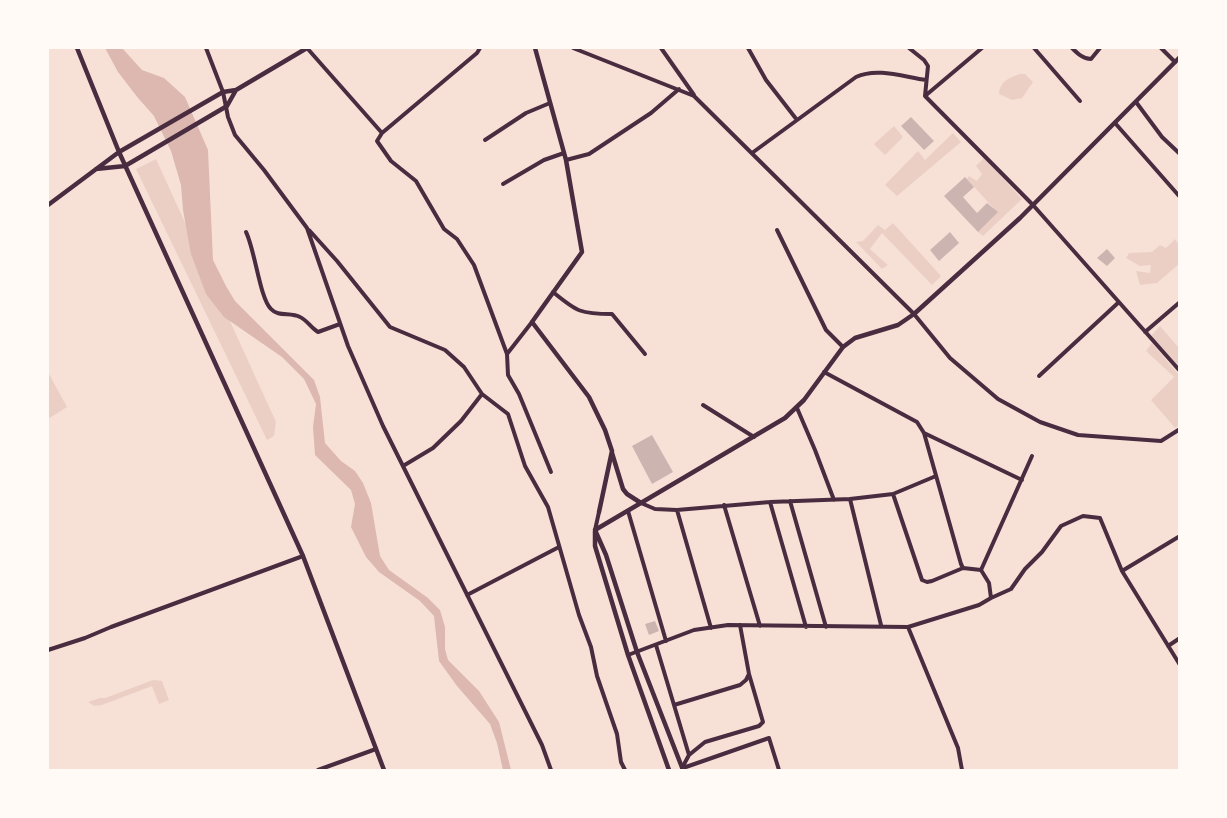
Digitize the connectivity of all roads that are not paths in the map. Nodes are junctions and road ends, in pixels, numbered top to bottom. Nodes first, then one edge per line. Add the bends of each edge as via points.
1 (77, 48) edge
2 (206, 48) edge
3 (307, 48) edge
4 (480, 48) edge
5 (535, 48) edge
6 (573, 48) edge
7 (661, 48) edge
8 (748, 48) edge
9 (910, 48) edge
10 (982, 48) edge
11 (1034, 48) edge
12 (1072, 48) edge
13 (1100, 48) edge
14 (1161, 48) edge
15 (1180, 57) edge
16 (1175, 62) junction
17 (926, 80) junction
18 (236, 90) junction
19 (679, 90) junction
20 (223, 92) junction
21 (694, 96) junction
22 (925, 96) junction
23 (1080, 101) dead end
24 (550, 102) junction
25 (1136, 102) junction
26 (227, 106) junction
27 (797, 120) junction
28 (1115, 123) junction
29 (382, 133) junction
30 (486, 140) dead end
31 (119, 152) junction
32 (564, 153) junction
33 (752, 153) junction
34 (1180, 154) edge
35 (566, 160) junction
36 (125, 166) junction
37 (94, 169) junction
38 (503, 184) dead end
39 (1180, 197) edge
40 (48, 205) edge
41 (1034, 205) junction
42 (307, 228) junction
43 (777, 230) dead end
44 (246, 232) dead end
45 (553, 292) junction
46 (1119, 302) junction
47 (1180, 302) edge
48 (914, 314) junction
49 (532, 322) junction
50 (340, 324) junction
51 (1145, 332) junction
52 (843, 347) junction
53 (507, 354) junction
54 (645, 354) dead end
55 (1180, 371) edge
56 (824, 372) junction
57 (1039, 376) dead end
58 (482, 394) junction
59 (703, 406) dead end
60 (797, 408) junction
61 (1180, 429) edge
62 (924, 433) junction
63 (754, 437) junction
64 (612, 451) junction
65 (1032, 456) dead end
66 (403, 466) junction
67 (551, 472) dead end
68 (936, 476) junction
69 (1022, 480) junction
70 (893, 494) junction
71 (850, 499) junction
72 (834, 500) junction
73 (790, 501) junction
74 (770, 502) junction
75 (641, 503) junction
76 (724, 505) junction
77 (677, 510) junction
78 (628, 511) junction
79 (600, 512) joint
80 (596, 530) junction
81 (1180, 536) edge
82 (559, 547) junction
83 (303, 556) junction
84 (963, 568) junction
85 (981, 570) junction
86 (1122, 571) junction
87 (467, 595) junction
88 (992, 598) junction
89 (881, 625) junction
90 (740, 626) junction
91 (760, 626) junction
92 (806, 627) junction
93 (826, 627) junction
94 (908, 627) junction
95 (712, 628) junction
96 (1180, 638) edge
97 (666, 641) junction
98 (656, 645) junction
99 (1168, 646) junction
100 (48, 650) edge
101 (637, 652) junction
102 (628, 655) junction
103 (1180, 665) edge
104 (749, 674) junction
105 (674, 705) junction
106 (376, 749) junction
107 (690, 755) junction
108 (683, 769) edge
109 (318, 770) edge
110 (384, 770) edge
111 (551, 770) edge
112 (625, 770) edge
113 (669, 770) edge
114 (779, 770) edge
115 (962, 770) edge

1 - 31 street
2 - 20 street
3 - 18 street
3 - 29 street
4 - 29 street
5 - 24 street
6 - 19 street
7 - 21 street
8 - 27 street via 766,80
9 - 17 street via 928,66
10 - 22 street
11 - 23 street
12 - 13 street via 1091,59
14 - 16 street
15 - 16 street
16 - 25 street
17 - 22 street
17 - 27 street via 865,72
18 - 20 street
18 - 26 street
19 - 21 street
19 - 35 street via 651,113 589,154
20 - 26 street
20 - 31 street
21 - 33 street
22 - 41 street
24 - 30 street via 526,113
24 - 32 street
25 - 28 street
25 - 34 street via 1162,137
26 - 36 street
26 - 42 street via 235,135
27 - 33 street
28 - 39 street
28 - 41 street
29 - 53 street via 377,141 386,154 416,181 444,229 457,239 474,265
31 - 36 street
31 - 37 street
32 - 35 street
32 - 38 street via 544,160
33 - 48 street
35 - 45 street via 582,252
36 - 37 street
36 - 83 street
37 - 40 street
41 - 46 street
41 - 48 street
42 - 50 street
42 - 58 street via 390,327 445,350 464,367
43 - 52 street via 826,330
44 - 50 street via 267,305 272,310 300,316 318,332
45 - 49 street
45 - 54 street via 577,311 612,314
46 - 51 street
46 - 57 street
47 - 51 street
48 - 52 street via 898,325 855,338
48 - 61 street via 950,358 998,399 1040,422 1078,435 1161,442
49 - 53 street
49 - 64 street via 589,396
50 - 66 street
51 - 55 street
52 - 56 street
53 - 67 street via 508,375
56 - 60 street
56 - 62 street via 917,422
58 - 66 street via 461,421 433,448
58 - 82 street via 508,414 524,466 548,508
59 - 63 street
60 - 63 street
60 - 72 street
62 - 68 street
62 - 69 street
63 - 75 street
64 - 75 street via 623,489
64 - 79 street
65 - 69 street
66 - 87 street
68 - 70 street
68 - 84 street
69 - 85 street
70 - 71 street
70 - 84 street via 922,580 932,581
71 - 72 street
71 - 89 street
72 - 73 street
73 - 74 street
73 - 93 street
74 - 76 street
74 - 92 street
75 - 77 street via 655,509
75 - 78 street
76 - 77 street
76 - 91 street
77 - 95 street
78 - 80 street
78 - 97 street
79 - 80 street
80 - 101 street
80 - 102 street via 595,546
81 - 86 street
82 - 87 street
82 - 112 street via 591,647 596,676 617,734
83 - 100 street
83 - 106 street
84 - 85 street
85 - 88 street via 989,582
86 - 88 street via 1100,518 1083,516 1061,526 1011,589
86 - 99 street
87 - 111 street via 542,745
88 - 94 street
89 - 93 street
89 - 94 street
90 - 91 street
90 - 95 street
90 - 104 street
91 - 92 street
92 - 93 street
94 - 115 street via 958,748
95 - 97 street via 694,630
96 - 99 street
97 - 98 street
98 - 101 street
98 - 105 street
99 - 103 street
101 - 102 street
101 - 108 street
102 - 113 street
104 - 105 street via 740,685
104 - 107 street via 763,722 705,742
105 - 107 street
106 - 109 street
106 - 110 street
107 - 108 street
108 - 114 street via 769,738

